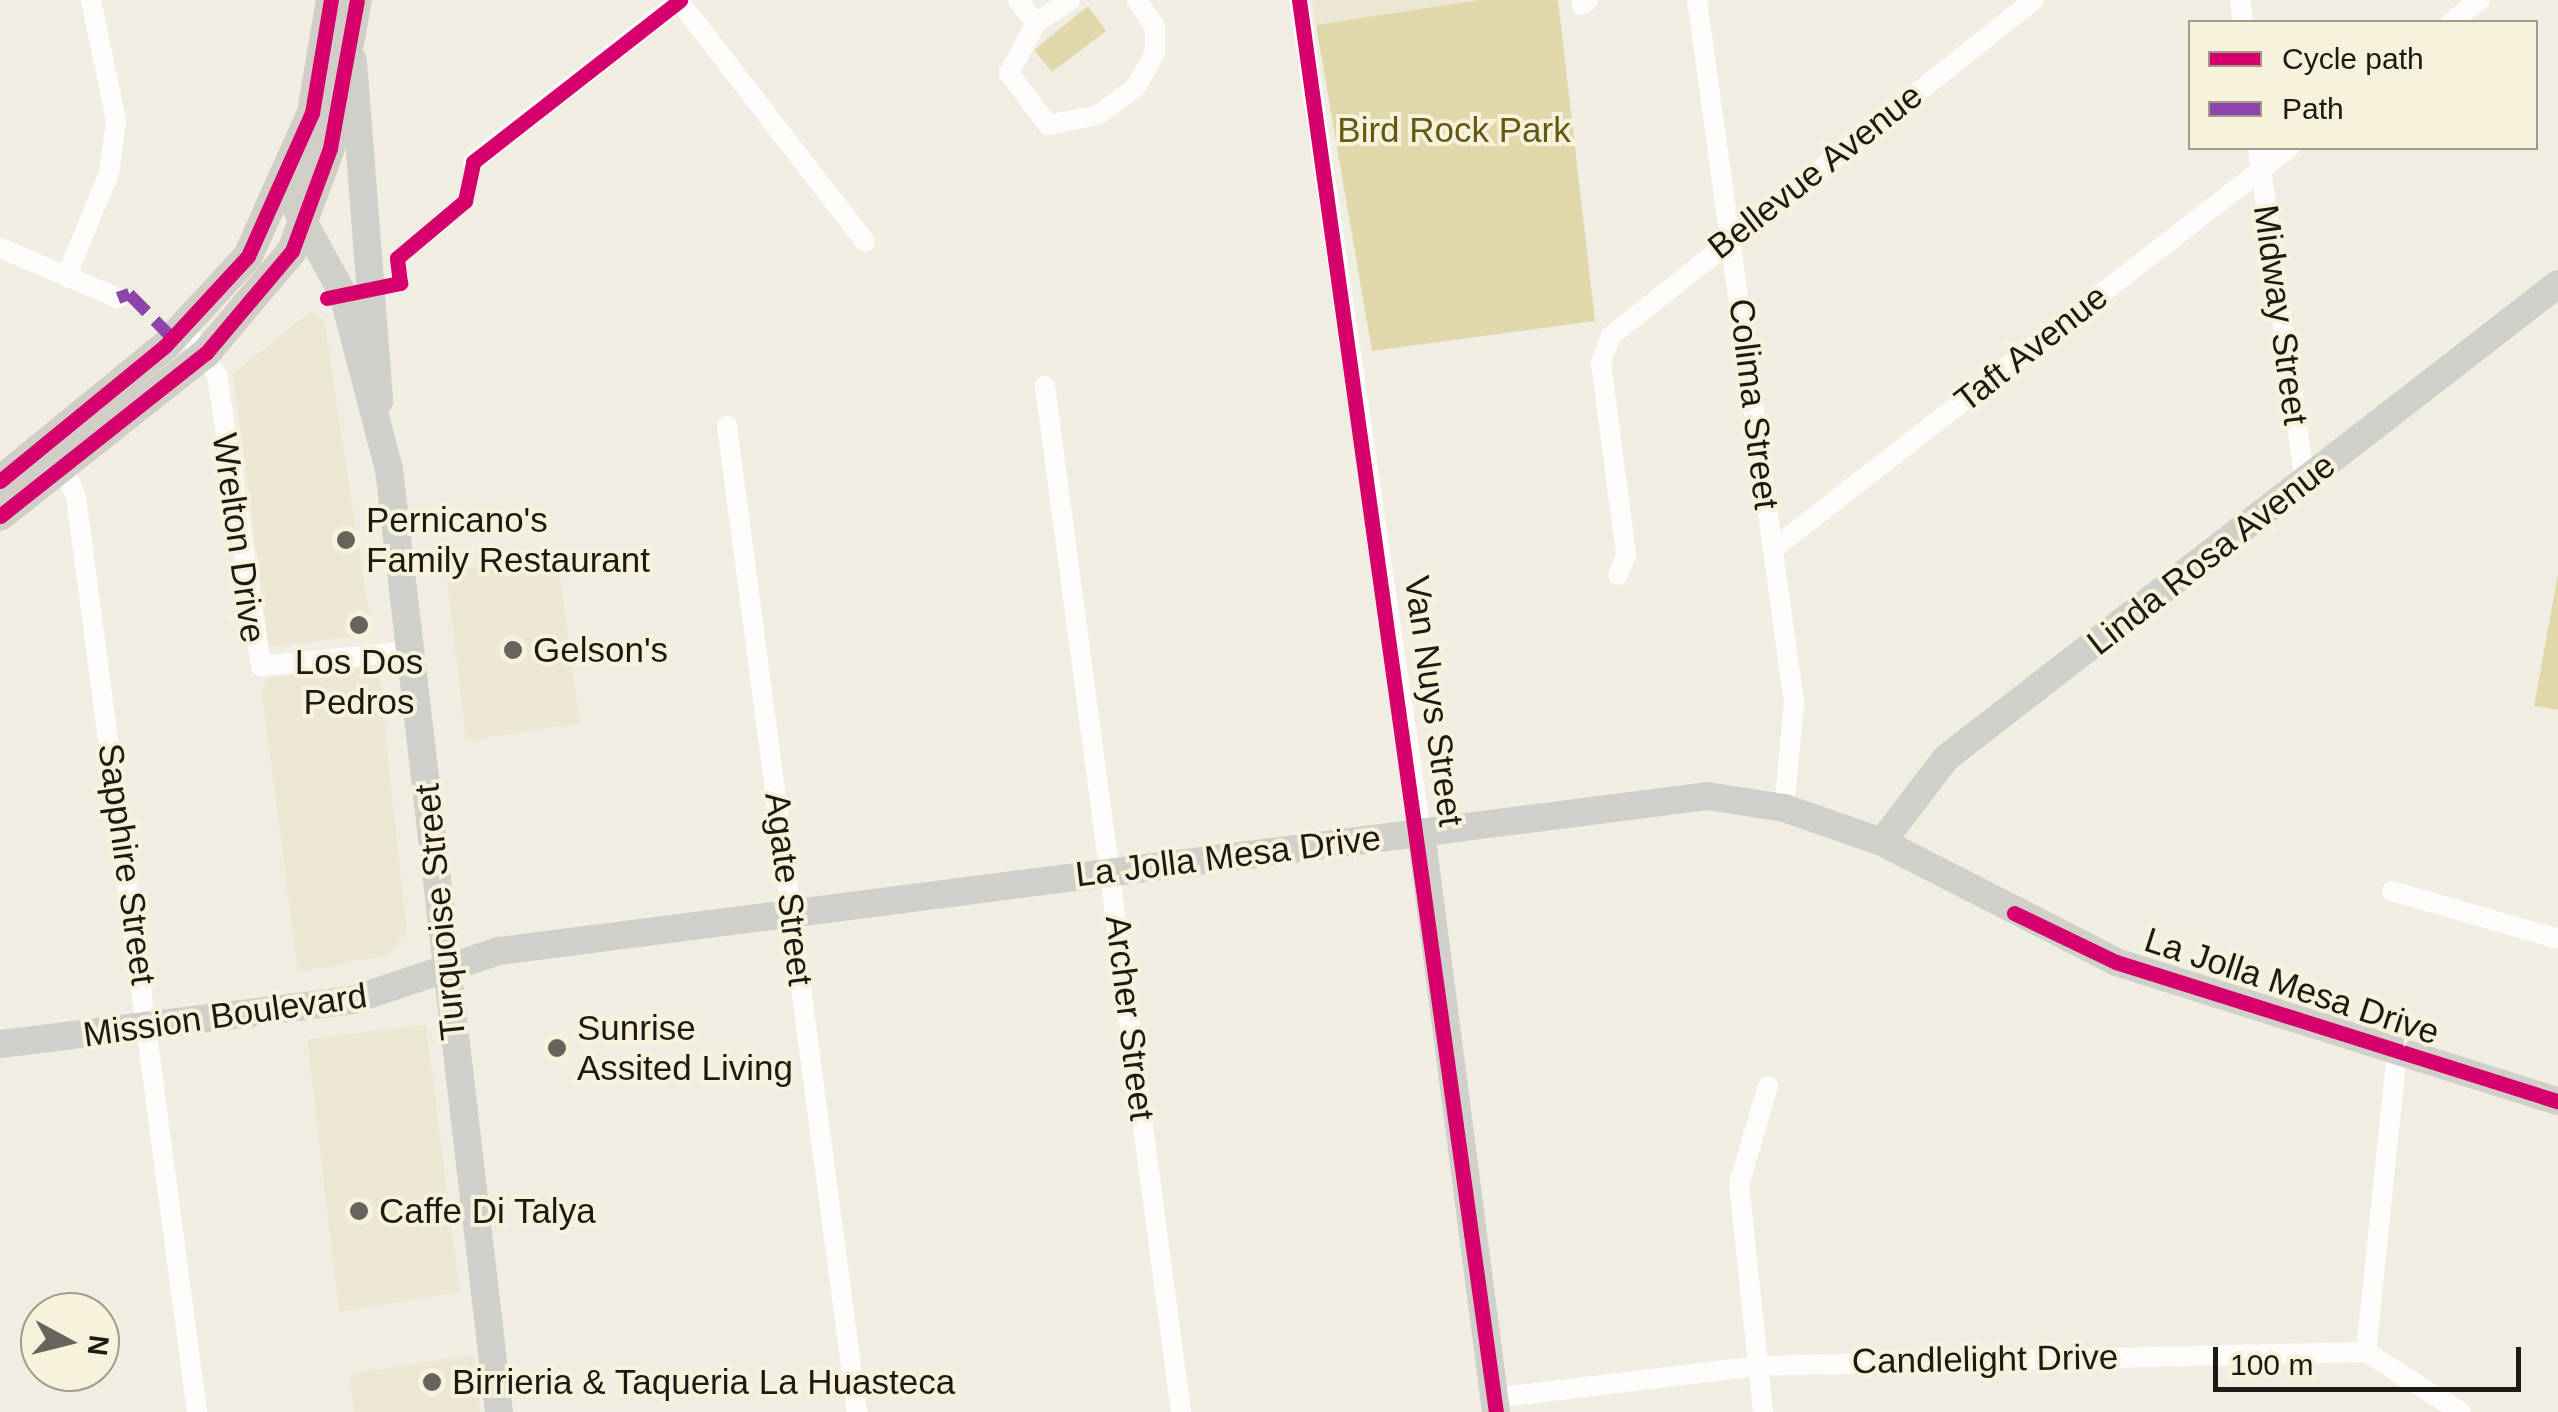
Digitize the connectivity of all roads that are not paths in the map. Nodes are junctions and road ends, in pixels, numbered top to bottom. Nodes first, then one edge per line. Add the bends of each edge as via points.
1 (91, 0) edge
2 (331, 0) edge
3 (680, 0) edge
4 (1018, 0) edge
5 (1137, 0) edge
6 (1300, 0) edge
7 (1697, 0) edge
8 (2034, 0) edge
9 (2480, 0) edge
10 (1062, 1) edge
11 (355, 11) edge
12 (2454, 20) edge
13 (1036, 23) junction
14 (312, 113) junction
15 (2258, 150) edge
16 (2286, 150) edge
17 (473, 162) dead end
18 (2261, 170) junction
19 (302, 230) junction
20 (1732, 234) junction
21 (865, 242) dead end
22 (0, 248) edge
23 (66, 277) junction
24 (2558, 284) edge
25 (118, 298) dead end
26 (184, 329) junction
27 (206, 353) junction
28 (1045, 386) dead end
29 (379, 413) junction
30 (727, 426) dead end
31 (58, 454) junction
32 (0, 481) edge
33 (2304, 482) junction
34 (0, 516) edge
35 (1772, 550) junction
36 (1618, 575) dead end
37 (411, 650) junction
38 (1784, 808) junction
39 (1422, 832) junction
40 (1882, 842) junction
41 (1109, 871) junction
42 (2392, 891) dead end
43 (792, 911) junction
44 (2558, 938) edge
45 (448, 973) junction
46 (150, 1028) junction
47 (0, 1044) edge
48 (2397, 1052) junction
49 (1768, 1086) dead end
50 (2558, 1101) edge
51 (2366, 1352) junction
52 (1757, 1366) junction
53 (1495, 1405) edge
54 (197, 1412) edge
55 (499, 1412) edge
56 (857, 1412) edge
57 (1181, 1412) edge
58 (1763, 1412) edge
59 (2461, 1412) edge

1 - 23 street via 116,121 110,173
2 - 14 main road
3 - 17 street
3 - 21 street
4 - 13 street
5 - 13 street via 1155,27 1144,74 1098,115 1073,124 1048,125 1008,74
6 - 39 street, Van Nuys Street
7 - 20 street, Colima Street
8 - 20 street, Bellevue Avenue
9 - 12 street
10 - 13 street
11 - 19 main road via 330,148
11 - 29 street, Turquoise Street via 382,351
14 - 19 street via 298,195
14 - 26 main road via 248,256
15 - 18 street, Midway Street
16 - 18 street, Taft Avenue
18 - 33 street, Midway Street
18 - 35 street, Taft Avenue
19 - 27 main road
19 - 29 street, Turquoise Street via 343,294
20 - 35 street, Colima Street
20 - 36 street, Bellevue Avenue via 1602,349 1626,555
22 - 23 street
23 - 25 street
24 - 33 street, Linda Rosa Avenue
26 - 27 street, Wrelton Drive
26 - 31 main road
27 - 31 main road
27 - 37 street, Wrelton Drive via 217,375 261,666
28 - 41 street, Archer Street
29 - 37 street, Turquoise Street
30 - 43 street, Agate Street
31 - 32 main road
31 - 34 main road
31 - 46 street, Sapphire Street
33 - 40 street, Linda Rosa Avenue via 1946,758
35 - 38 street, Colima Street via 1794,703
37 - 45 street, Turquoise Street
38 - 39 street, La Jolla Mesa Drive via 1707,796
38 - 40 street, La Jolla Mesa Drive
39 - 41 street, La Jolla Mesa Drive
39 - 53 street, Van Nuys Street
40 - 48 street, La Jolla Mesa Drive via 2116,962
41 - 43 street, La Jolla Mesa Drive
41 - 57 street, Archer Street
42 - 44 street
43 - 45 street, La Jolla Mesa Drive via 499,951
43 - 56 street, Agate Street
45 - 46 street, Mission Boulevard via 352,1000
45 - 55 street, Turquoise Street
46 - 47 street, Mission Boulevard
46 - 54 street, Sapphire Street
48 - 50 street, La Jolla Mesa Drive
48 - 51 street
49 - 52 street via 1740,1184
51 - 52 street, Candlelight Drive
51 - 59 street
52 - 53 street, Candlelight Drive
52 - 58 street

